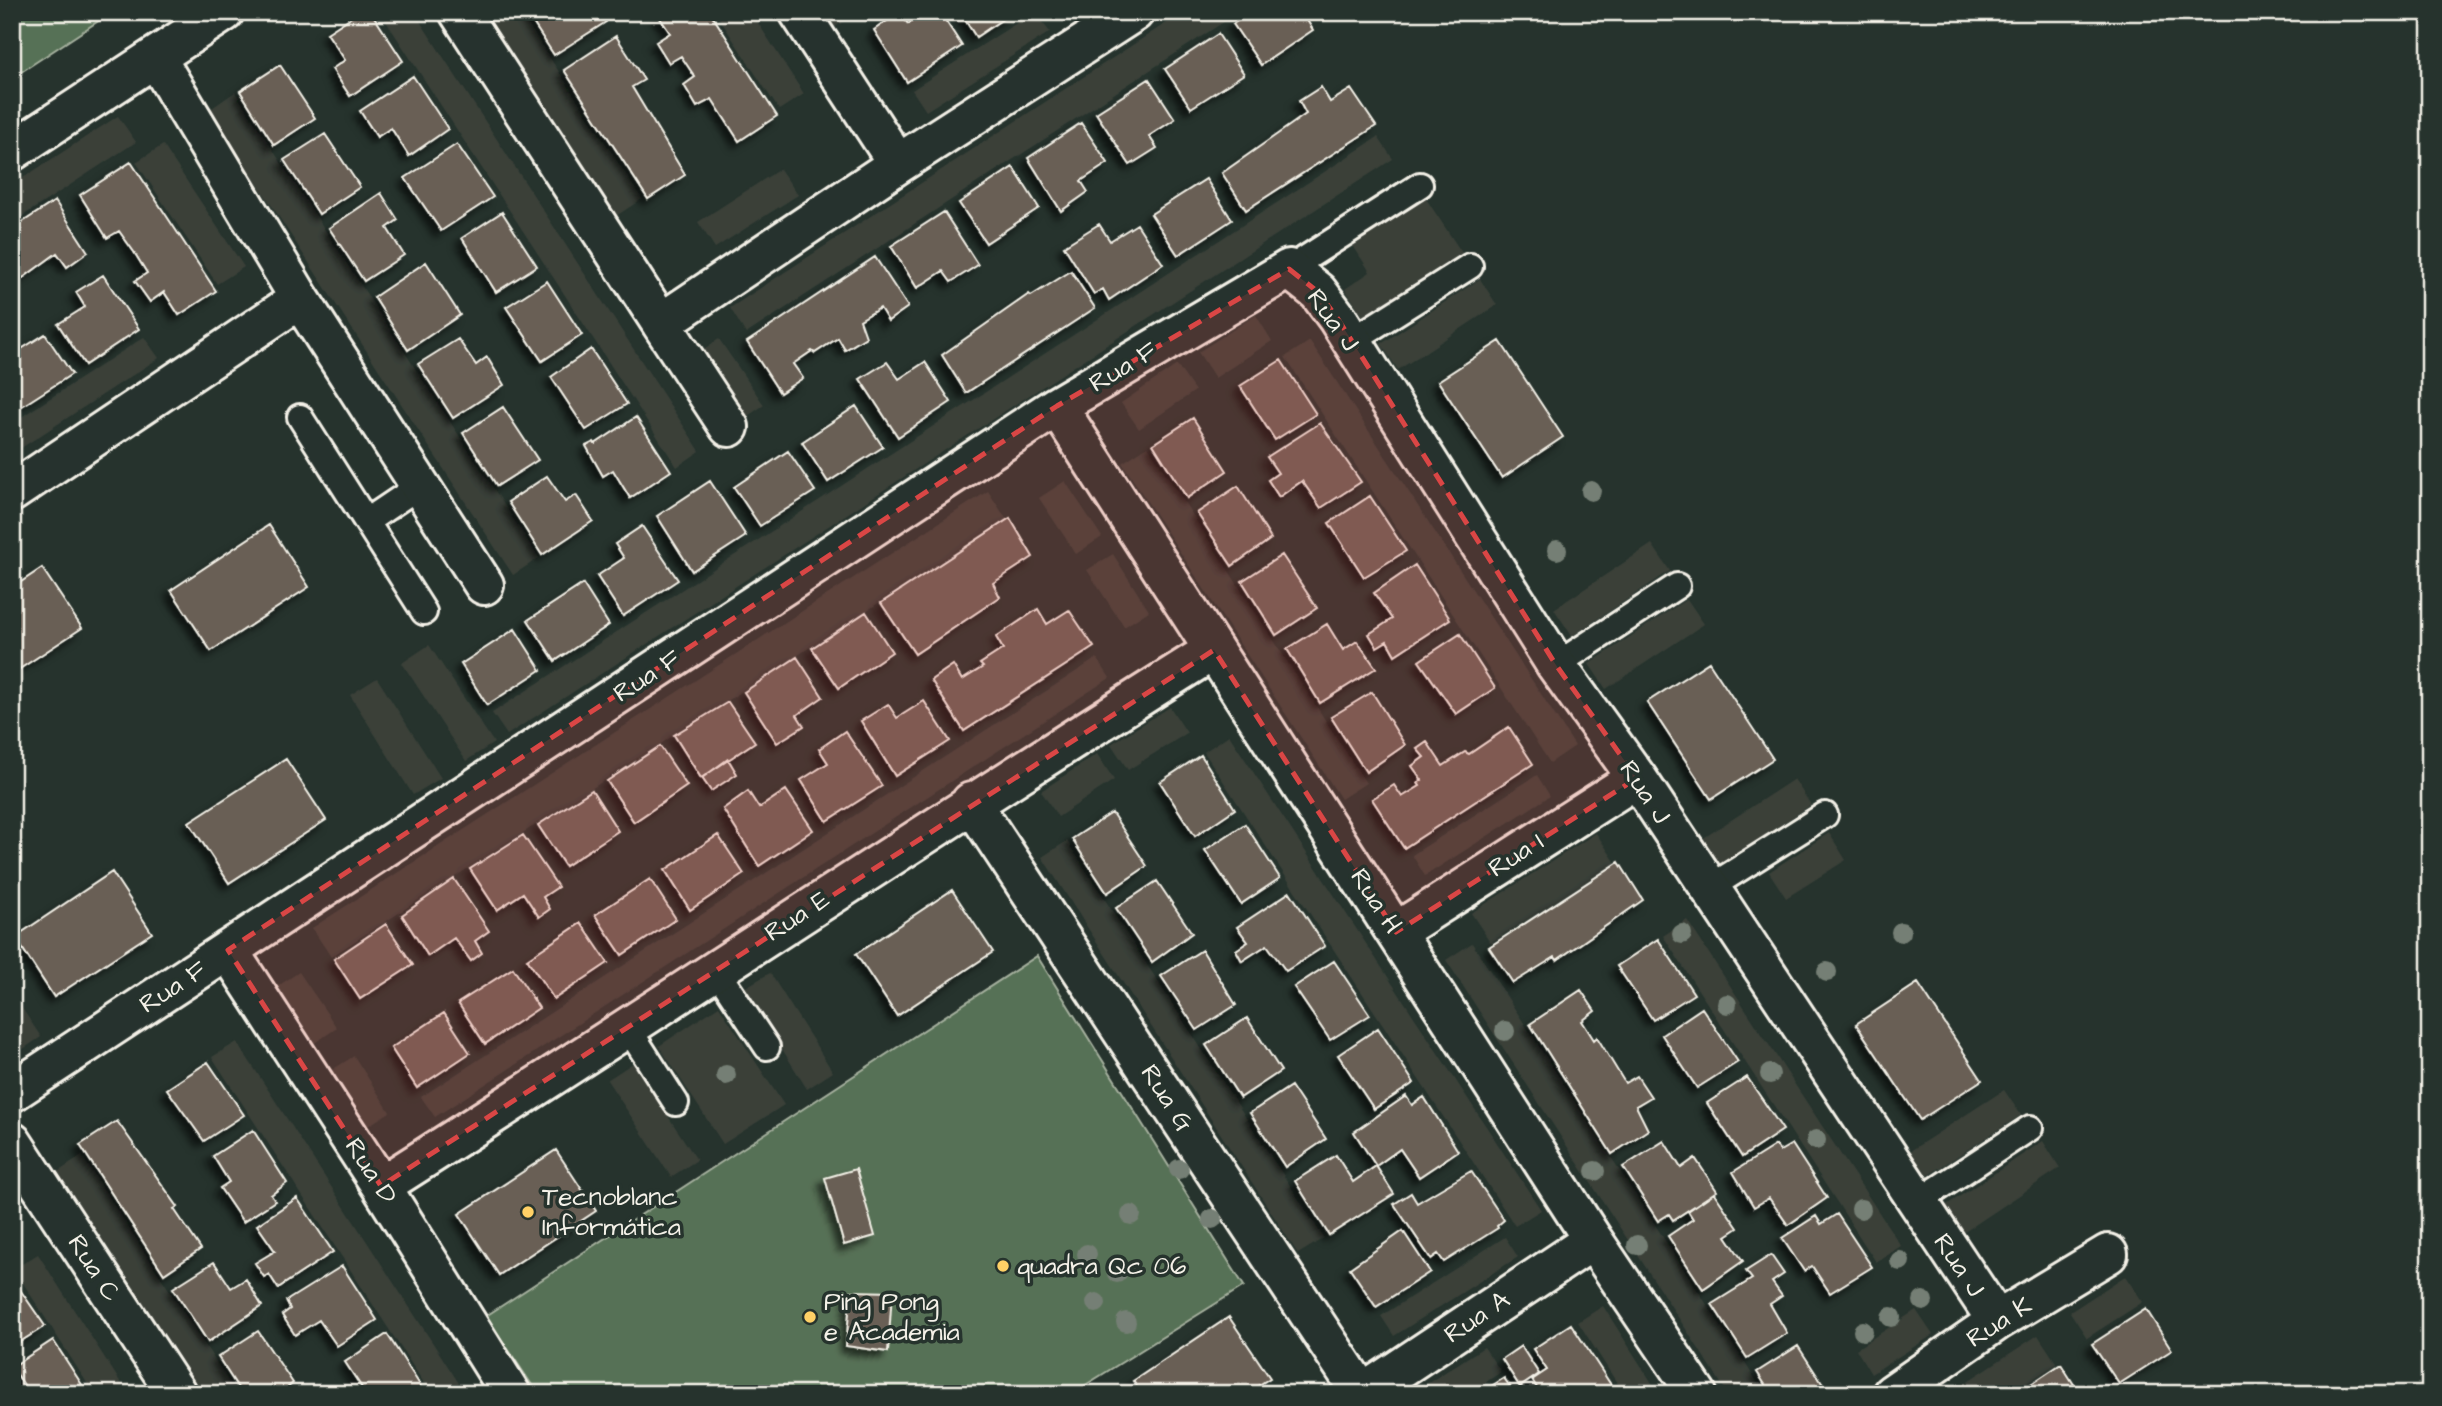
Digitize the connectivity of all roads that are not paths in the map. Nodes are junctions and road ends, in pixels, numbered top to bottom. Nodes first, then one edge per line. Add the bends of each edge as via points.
1 (224, 12) edge
2 (459, 12) edge
3 (799, 12) edge
4 (1134, 12) edge
5 (156, 58) junction
6 (12, 151) edge
7 (898, 163) junction
8 (1420, 185) dead end
9 (1470, 266) dead end
10 (1289, 269) junction
11 (300, 299) junction
12 (661, 323) junction
13 (1350, 341) junction
14 (1057, 406) junction
15 (300, 417) dead end
16 (729, 427) dead end
17 (419, 486) junction
18 (12, 492) edge
19 (367, 521) junction
20 (484, 585) dead end
21 (1677, 586) dead end
22 (424, 612) dead end
23 (1214, 650) junction
24 (1556, 665) junction
25 (1637, 778) junction
26 (971, 802) junction
27 (1825, 815) dead end
28 (1709, 888) junction
29 (1396, 932) junction
30 (228, 950) junction
31 (716, 970) junction
32 (628, 1028) junction
33 (766, 1046) dead end
34 (12, 1092) edge
35 (676, 1103) dead end
36 (2030, 1128) dead end
37 (12, 1142) edge
38 (381, 1186) junction
39 (1916, 1203) junction
40 (1593, 1240) junction
41 (2108, 1254) dead end
42 (1997, 1321) junction
43 (177, 1394) edge
44 (511, 1394) edge
45 (1362, 1394) edge
46 (1697, 1394) edge
47 (1892, 1394) edge

1 - 5 street
2 - 12 street
3 - 7 street
4 - 7 street
5 - 6 street
5 - 11 street
7 - 12 street
8 - 10 lane
9 - 13 lane
10 - 13 street, Rua J via 1318,292
10 - 14 street, Rua F
11 - 17 street
11 - 18 street
12 - 16 street
13 - 24 street, Rua J
14 - 23 street, Rua H
14 - 30 street, Rua F
15 - 19 lane
17 - 19 lane
17 - 20 street
19 - 22 lane
21 - 24 lane
23 - 26 street, Rua E
23 - 29 street, Rua H
24 - 25 street, Rua J
25 - 28 street, Rua J
25 - 29 street, Rua I
26 - 31 street, Rua E
26 - 45 street, Rua G
27 - 28 lane
28 - 39 street, Rua J
29 - 40 street, Rua H
30 - 34 street, Rua F
30 - 38 street, Rua D
31 - 32 street, Rua E
31 - 33 lane
32 - 35 lane
32 - 38 street, Rua E
36 - 39 lane
37 - 43 street, Rua C
38 - 44 street, Rua D
39 - 42 street, Rua J
40 - 45 street, Rua A
40 - 46 street, Rua H
41 - 42 street, Rua K
42 - 47 street, Rua K

